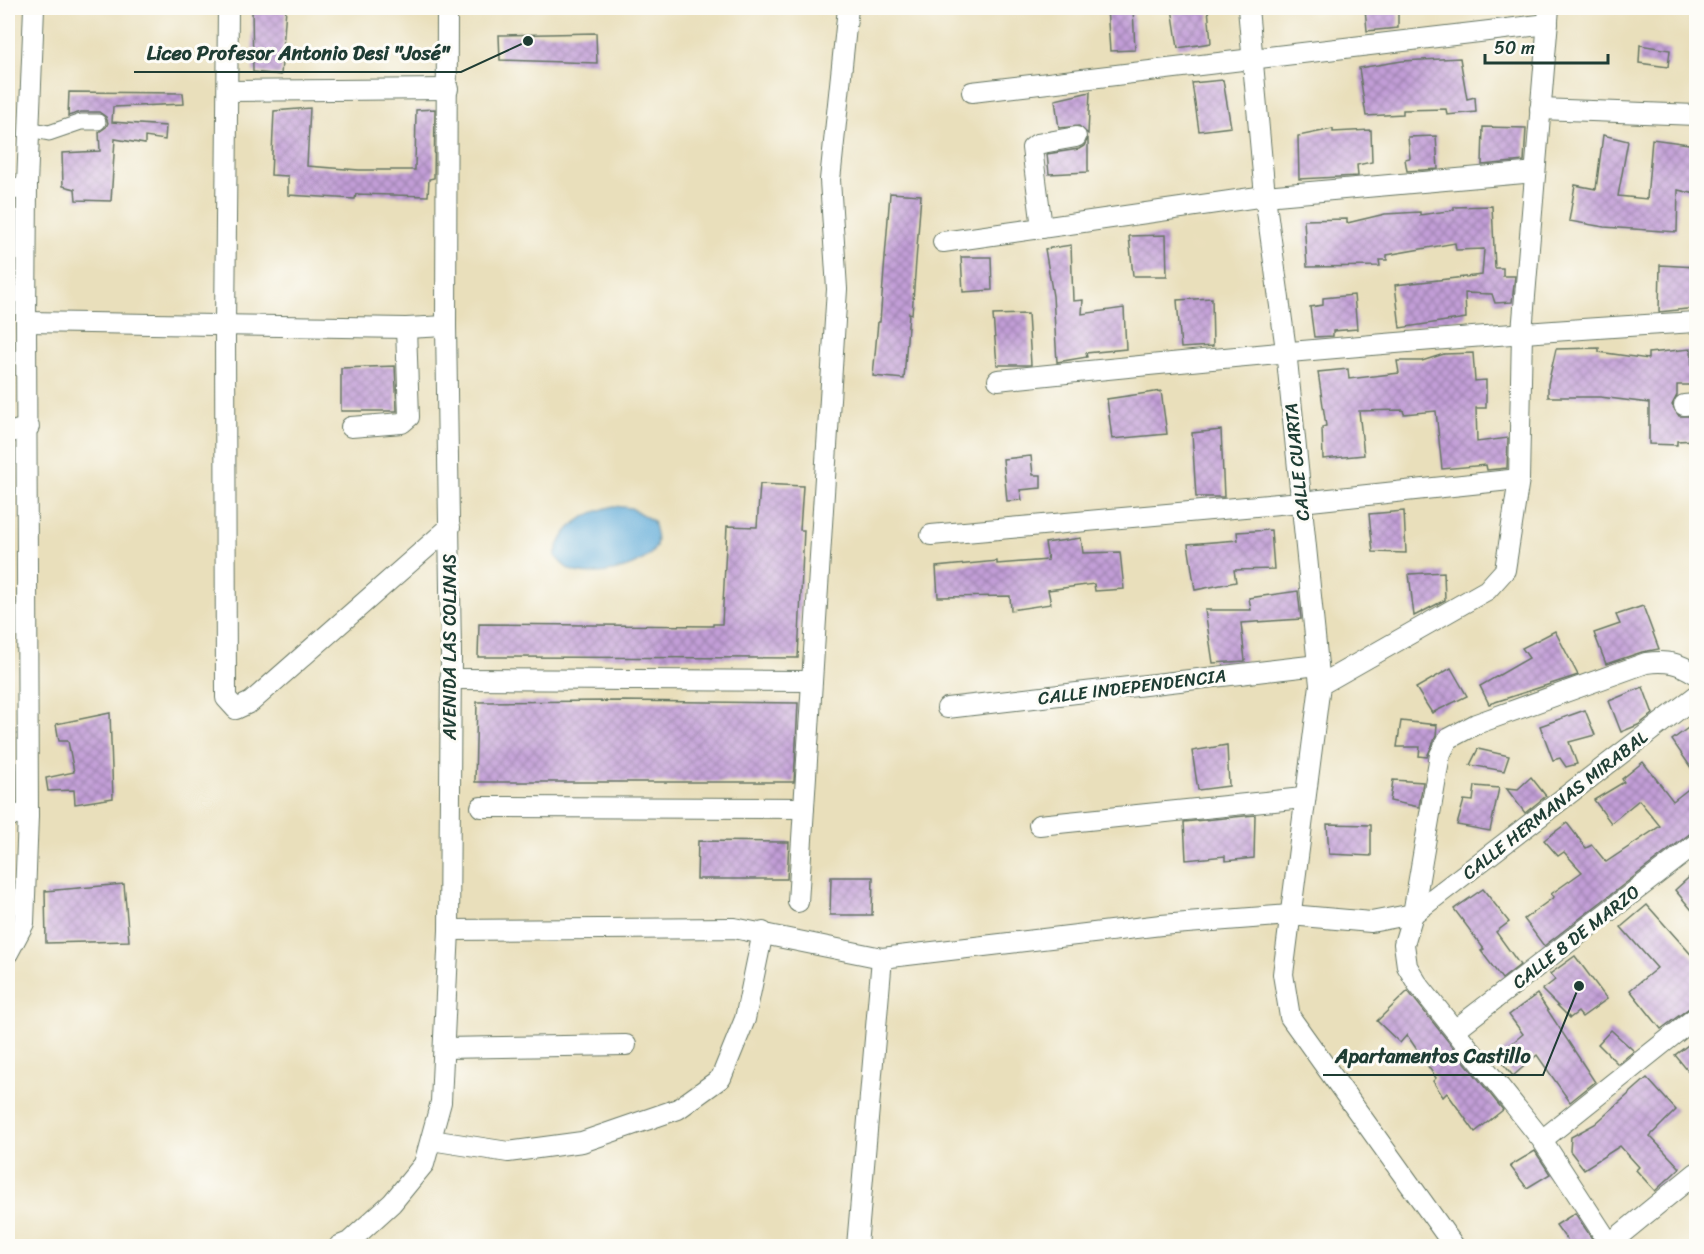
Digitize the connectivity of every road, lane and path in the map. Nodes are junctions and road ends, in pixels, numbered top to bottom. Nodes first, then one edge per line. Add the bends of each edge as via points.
1 (34, 8) edge
2 (228, 8) edge
3 (447, 8) edge
4 (848, 8) edge
5 (1248, 8) edge
6 (1549, 16) edge
7 (1254, 60) junction
8 (448, 89) junction
9 (228, 91) junction
10 (972, 92) dead end
11 (1540, 109) junction
12 (1696, 115) edge
13 (99, 122) dead end
14 (29, 129) junction
15 (1076, 137) dead end
16 (1535, 172) junction
17 (27, 185) junction
18 (8, 191) edge
19 (1265, 196) junction
20 (1042, 228) junction
21 (943, 242) dead end
22 (26, 322) junction
23 (1696, 322) edge
24 (225, 326) junction
25 (446, 326) junction
26 (406, 328) junction
27 (1522, 332) junction
28 (1286, 350) junction
29 (998, 380) dead end
30 (29, 427) junction
31 (351, 427) dead end
32 (8, 433) edge
33 (1519, 479) junction
34 (1301, 502) junction
35 (450, 527) junction
36 (931, 535) dead end
37 (1318, 665) junction
38 (1696, 674) edge
39 (450, 679) junction
40 (812, 681) junction
41 (1320, 685) junction
42 (1696, 696) edge
43 (947, 708) dead end
44 (1303, 798) junction
45 (481, 807) dead end
46 (804, 808) junction
47 (8, 814) edge
48 (28, 816) junction
49 (1039, 825) dead end
50 (1696, 844) edge
51 (798, 902) dead end
52 (1413, 914) junction
53 (1290, 915) junction
54 (448, 930) junction
55 (762, 932) junction
56 (8, 953) edge
57 (882, 958) junction
58 (1696, 1017) edge
59 (1456, 1029) junction
60 (626, 1045) dead end
61 (444, 1048) junction
62 (431, 1140) junction
63 (1542, 1140) junction
64 (1696, 1173) edge
65 (1610, 1245) edge
66 (339, 1246) edge
67 (857, 1246) edge
68 (1454, 1246) edge

1 - 14 street
2 - 9 street
3 - 8 street, AVENIDA LAS COLINAS
4 - 40 street via 830,180 837,289
5 - 7 street, CALLE CUARTA
6 - 7 street
6 - 11 street
7 - 10 street
7 - 19 street, CALLE CUARTA
8 - 9 street
8 - 25 street, AVENIDA LAS COLINAS
9 - 24 street
11 - 12 street
11 - 16 street
13 - 14 street via 81,122 49,133
14 - 17 street
15 - 20 street via 1032,148
16 - 19 street
16 - 27 street
17 - 18 street
17 - 22 street
19 - 20 street
19 - 28 street, CALLE CUARTA
20 - 21 street
22 - 24 street
22 - 30 street
23 - 27 street
24 - 26 street
24 - 35 street via 226,698 236,709 251,702
25 - 26 street
25 - 35 street, AVENIDA LAS COLINAS
26 - 31 street via 409,417 402,423
27 - 28 street
27 - 33 street
28 - 29 street
28 - 34 street, CALLE CUARTA
30 - 32 street
30 - 48 street
33 - 34 street
33 - 41 street via 1505,570 1497,581
34 - 36 street
34 - 37 street, CALLE CUARTA
35 - 39 street, AVENIDA LAS COLINAS
37 - 41 street, CALLE CUARTA
37 - 43 street, CALLE INDEPENDENCIA
38 - 52 street via 1683,665 1665,661 1646,663 1476,724 1448,740 1440,755
39 - 40 street
39 - 54 street, AVENIDA LAS COLINAS
40 - 46 street
41 - 44 street, CALLE CUARTA
42 - 52 street, CALLE HERMANAS MIRABAL
44 - 49 street
44 - 53 street, CALLE CUARTA
45 - 46 street
46 - 51 street
47 - 48 street
48 - 56 street via 24,923
50 - 59 street, CALLE 8 DE MARZO
52 - 53 street via 1371,922
52 - 59 street via 1404,944 1407,966
53 - 57 street
53 - 68 street, CALLE CUARTA via 1283,974 1290,1017
54 - 55 street via 734,928
54 - 61 street, AVENIDA LAS COLINAS
55 - 57 street
55 - 62 street via 745,1019 721,1078 678,1109 582,1142 508,1152
57 - 67 street
58 - 63 street
59 - 63 street
60 - 61 street
61 - 62 street, AVENIDA LAS COLINAS via 441,1102
62 - 66 street, AVENIDA LAS COLINAS via 424,1164 392,1203 349,1242
63 - 65 street
64 - 65 street

